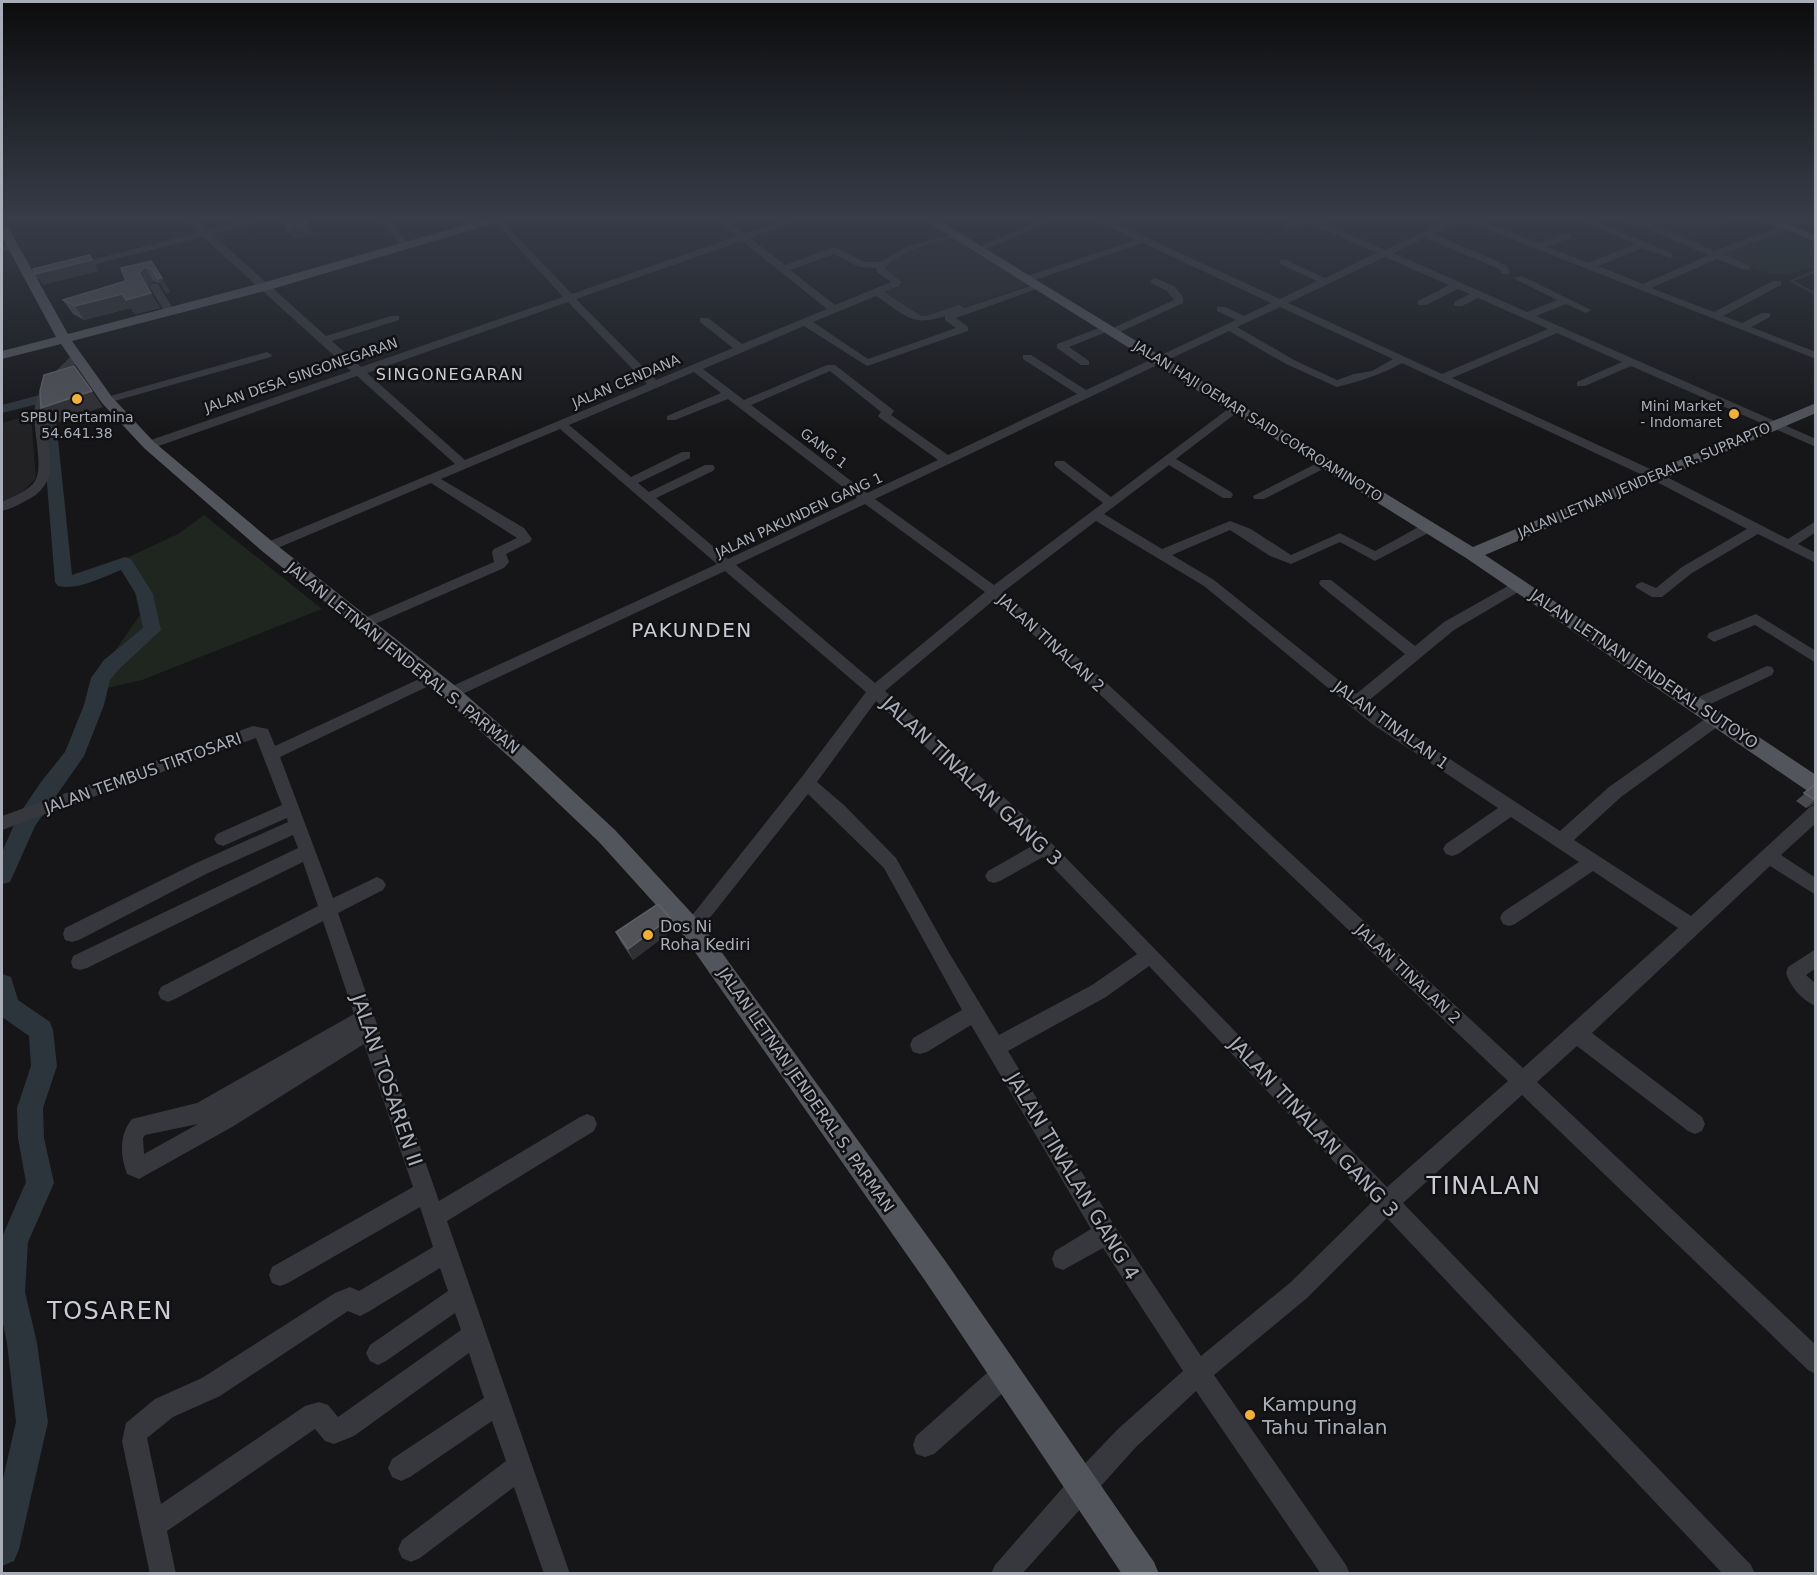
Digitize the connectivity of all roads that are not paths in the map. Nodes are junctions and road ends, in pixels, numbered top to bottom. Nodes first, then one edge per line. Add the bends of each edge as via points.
1 (35, 290) edge
2 (156, 290) edge
3 (254, 290) edge
4 (271, 290) edge
5 (562, 290) edge
6 (593, 290) edge
7 (810, 290) edge
8 (883, 290) edge
9 (1015, 290) edge
10 (1018, 290) edge
11 (1046, 290) edge
12 (1171, 290) edge
13 (1233, 290) edge
14 (1250, 290) edge
15 (1309, 290) edge
16 (1449, 290) edge
17 (1468, 290) edge
18 (1543, 290) edge
19 (1646, 290) edge
20 (1765, 290) edge
21 (877, 292) junction
22 (1229, 292) dead end
23 (1479, 294) junction
24 (569, 298) junction
25 (1566, 300) junction
26 (1279, 303) junction
27 (1422, 303) dead end
28 (1458, 304) dead end
29 (1221, 309) dead end
30 (835, 310) junction
31 (1586, 310) dead end
32 (170, 312) junction
33 (1766, 315) dead end
34 (1527, 316) junction
35 (1715, 316) junction
36 (395, 318) dead end
37 (1243, 319) junction
38 (704, 320) dead end
39 (805, 322) junction
40 (1228, 326) junction
41 (1743, 327) junction
42 (1557, 329) junction
43 (1111, 330) junction
44 (65, 340) junction
45 (326, 340) junction
46 (741, 349) junction
47 (2, 355) edge
48 (267, 356) dead end
49 (1815, 356) edge
50 (76, 357) junction
51 (1027, 357) dead end
52 (1402, 359) junction
53 (1158, 360) junction
54 (1632, 362) junction
55 (1085, 363) dead end
56 (695, 368) junction
57 (359, 371) junction
58 (1444, 377) junction
59 (1581, 384) dead end
60 (654, 385) junction
61 (729, 394) junction
62 (1085, 394) junction
63 (107, 400) junction
64 (743, 404) junction
65 (1815, 407) edge
66 (1236, 408) junction
67 (671, 418) dead end
68 (561, 424) junction
69 (1772, 425) junction
70 (1815, 444) edge
71 (149, 445) junction
72 (686, 455) dead end
73 (946, 460) junction
74 (1169, 460) junction
75 (1325, 463) junction
76 (1060, 464) dead end
77 (463, 465) junction
78 (710, 468) dead end
79 (1655, 476) junction
80 (432, 478) junction
81 (629, 482) junction
82 (1227, 495) dead end
83 (1259, 496) dead end
84 (648, 497) junction
85 (866, 499) junction
86 (1111, 504) junction
87 (2, 507) edge
88 (1096, 515) junction
89 (1815, 525) edge
90 (1757, 529) junction
91 (1434, 530) junction
92 (1788, 545) junction
93 (268, 547) junction
94 (1161, 554) junction
95 (1472, 554) junction
96 (1815, 560) edge
97 (729, 565) junction
98 (1326, 584) dead end
99 (1520, 585) junction
100 (1642, 587) dead end
101 (994, 592) junction
102 (363, 624) junction
103 (1714, 636) dead end
104 (1415, 654) junction
105 (1815, 658) edge
106 (1767, 671) dead end
107 (432, 678) junction
108 (875, 691) junction
109 (451, 693) junction
110 (1356, 703) junction
111 (1697, 704) junction
112 (1718, 718) junction
113 (272, 754) junction
114 (807, 783) junction
115 (1815, 786) edge
116 (1511, 808) junction
117 (1815, 812) edge
118 (295, 816) junction
119 (2, 824) edge
120 (223, 840) dead end
121 (1561, 841) junction
122 (1045, 847) junction
123 (1452, 849) dead end
124 (308, 851) junction
125 (1769, 856) junction
126 (1593, 862) junction
127 (994, 876) dead end
128 (377, 885) dead end
129 (1815, 888) edge
130 (327, 910) junction
131 (1509, 918) dead end
132 (1692, 927) junction
133 (691, 928) junction
134 (72, 934) dead end
135 (1150, 955) junction
136 (1815, 957) edge
137 (80, 962) dead end
138 (168, 993) dead end
139 (1815, 997) edge
140 (974, 1013) junction
141 (367, 1024) junction
142 (1576, 1034) junction
143 (920, 1045) dead end
144 (994, 1048) junction
145 (1521, 1080) junction
146 (587, 1124) dead end
147 (1695, 1124) dead end
148 (426, 1191) junction
149 (1387, 1204) junction
150 (435, 1216) junction
151 (1106, 1233) junction
152 (446, 1252) junction
153 (1063, 1259) dead end
154 (280, 1275) dead end
155 (460, 1296) junction
156 (474, 1335) junction
157 (378, 1353) dead end
158 (1815, 1362) edge
159 (1198, 1373) junction
160 (1005, 1374) junction
161 (498, 1403) junction
162 (925, 1445) dead end
163 (519, 1467) junction
164 (401, 1468) dead end
165 (1082, 1485) junction
166 (153, 1525) junction
167 (411, 1549) dead end
168 (163, 1574) edge
169 (557, 1574) edge
170 (1004, 1574) edge
171 (1142, 1574) edge
172 (1337, 1574) edge
173 (1742, 1574) edge

1 - 44 main road, JALAN LETNAN JENDERAL S. PARMAN
2 - 32 street
3 - 32 main road
4 - 45 street
5 - 24 street
6 - 24 street, JALAN DESA SINGONEGARAN
7 - 30 street
8 - 21 street, JALAN CENDANA
9 - 21 street via 923,320
10 - 39 street via 949,318 964,329 867,363
11 - 43 main road, JALAN HAJI OEMAR SAID COKROAMINOTO
12 - 43 street via 1179,301
13 - 22 street
14 - 26 street
15 - 26 street, JALAN PAKUNDEN GANG 1
16 - 27 street
17 - 23 street
18 - 25 street
19 - 35 street
20 - 35 street
21 - 30 street, JALAN CENDANA
23 - 28 street
23 - 34 street
24 - 57 street, JALAN DESA SINGONEGARAN
24 - 60 street
25 - 31 street
25 - 34 street
26 - 37 street, JALAN PAKUNDEN GANG 1
26 - 52 street
29 - 37 street
30 - 39 street, JALAN CENDANA
32 - 44 main road
33 - 41 street
34 - 42 street
35 - 41 street
36 - 45 street
37 - 40 street, JALAN PAKUNDEN GANG 1
38 - 46 street
39 - 46 street, JALAN CENDANA
40 - 52 street via 1337,384 1375,374
40 - 53 street, JALAN PAKUNDEN GANG 1
41 - 49 street
42 - 54 street
42 - 58 street
43 - 53 main road, JALAN HAJI OEMAR SAID COKROAMINOTO
43 - 55 street via 1061,346
44 - 47 main road
44 - 50 main road, JALAN LETNAN JENDERAL S. PARMAN
45 - 57 street
46 - 56 street, JALAN CENDANA
48 - 63 street
50 - 63 main road, JALAN LETNAN JENDERAL S. PARMAN
50 - 87 street via 43,398 38,418 44,476 37,487
51 - 62 street
52 - 58 street
53 - 62 street, JALAN PAKUNDEN GANG 1
53 - 66 main road, JALAN HAJI OEMAR SAID COKROAMINOTO
54 - 59 street
54 - 69 street
56 - 60 street, JALAN CENDANA
56 - 61 street, GANG 1
57 - 71 street, JALAN DESA SINGONEGARAN
57 - 77 street
58 - 79 street
60 - 68 street, JALAN CENDANA
61 - 64 street, GANG 1
61 - 67 street
62 - 73 street, JALAN PAKUNDEN GANG 1
63 - 71 main road, JALAN LETNAN JENDERAL S. PARMAN
64 - 73 street via 831,367 888,411 884,416
64 - 85 street, GANG 1
65 - 69 main road, JALAN LETNAN JENDERAL R. SUPRAPTO
66 - 74 street
66 - 75 main road, JALAN HAJI OEMAR SAID COKROAMINOTO
68 - 77 street, JALAN CENDANA
68 - 81 street, JALAN TINALAN GANG 3
69 - 70 street
69 - 79 main road, JALAN LETNAN JENDERAL R. SUPRAPTO
71 - 93 main road, JALAN LETNAN JENDERAL S. PARMAN
72 - 81 street
73 - 85 street, JALAN PAKUNDEN GANG 1
74 - 82 street
74 - 86 street
75 - 83 street
75 - 91 main road, JALAN HAJI OEMAR SAID COKROAMINOTO
76 - 86 street
77 - 80 street, JALAN CENDANA
78 - 84 street
79 - 90 street
79 - 95 main road, JALAN LETNAN JENDERAL R. SUPRAPTO
80 - 93 street, JALAN CENDANA
80 - 102 street via 519,531 525,539 500,552 499,565
81 - 84 street, JALAN TINALAN GANG 3
84 - 97 street, JALAN TINALAN GANG 3
85 - 97 street, JALAN PAKUNDEN GANG 1
85 - 101 street, GANG 1
86 - 88 street
88 - 94 street, JALAN TINALAN 1
88 - 101 street
89 - 92 street
90 - 92 street
90 - 100 street via 1687,570 1658,594
91 - 94 street via 1375,557 1340,537 1291,560 1249,532 1230,525
91 - 95 main road, JALAN HAJI OEMAR SAID COKROAMINOTO
92 - 96 street
93 - 102 main road, JALAN LETNAN JENDERAL S. PARMAN
94 - 110 street, JALAN TINALAN 1 via 1236,604
95 - 99 main road, JALAN LETNAN JENDERAL SUTOYO
97 - 108 street, JALAN TINALAN GANG 3
97 - 109 street, JALAN PAKUNDEN GANG 1
98 - 104 street
99 - 104 street via 1449,626
99 - 111 main road, JALAN LETNAN JENDERAL SUTOYO
101 - 108 street
101 - 145 street, JALAN TINALAN 2
102 - 107 main road, JALAN LETNAN JENDERAL S. PARMAN
103 - 105 street via 1756,619
104 - 110 street
106 - 111 street
107 - 109 main road, JALAN LETNAN JENDERAL S. PARMAN
107 - 113 street
108 - 114 street
108 - 122 street, JALAN TINALAN GANG 3
109 - 133 main road, JALAN LETNAN JENDERAL S. PARMAN via 607,836
110 - 116 street, JALAN TINALAN 1
111 - 112 main road, JALAN LETNAN JENDERAL SUTOYO
112 - 115 main road, JALAN LETNAN JENDERAL SUTOYO
112 - 121 street via 1615,792
113 - 118 street, JALAN TOSAREN II
113 - 119 street, JALAN TEMBUS TIRTOSARI via 264,736 257,731
114 - 133 street
114 - 140 street, JALAN TINALAN GANG 4 via 890,863
116 - 121 street, JALAN TINALAN 1
116 - 123 street
117 - 125 street
118 - 120 street
118 - 124 street, JALAN TOSAREN II
118 - 134 street
121 - 126 street, JALAN TINALAN 1
122 - 127 street
122 - 135 street, JALAN TINALAN GANG 3
124 - 130 street, JALAN TOSAREN II
124 - 137 street
125 - 129 street
125 - 132 street
126 - 131 street
126 - 132 street, JALAN TINALAN 1
128 - 130 street
130 - 138 street
130 - 141 street, JALAN TOSAREN II
132 - 142 street
133 - 160 main road, JALAN LETNAN JENDERAL S. PARMAN
135 - 144 street via 1100,991
135 - 149 street, JALAN TINALAN GANG 3
136 - 139 street via 1795,973
140 - 143 street
140 - 144 street, JALAN TINALAN GANG 4
141 - 141 street via 200,1113 139,1126 132,1135 135,1166 146,1165 225,1120
141 - 148 street, JALAN TOSAREN II
142 - 145 street
142 - 147 street
144 - 151 street, JALAN TINALAN GANG 4
145 - 149 street
145 - 158 street, JALAN TINALAN 2
146 - 150 street
148 - 150 street, JALAN TOSAREN II
148 - 154 street
149 - 159 street via 1299,1290
149 - 173 street, JALAN TINALAN GANG 3
150 - 152 street, JALAN TOSAREN II
151 - 153 street
151 - 159 street, JALAN TINALAN GANG 4
152 - 155 street, JALAN TOSAREN II
152 - 166 street via 360,1304 350,1299 343,1301 211,1387 164,1408 135,1432
155 - 156 street, JALAN TOSAREN II
155 - 157 street
156 - 161 street, JALAN TOSAREN II
156 - 166 street via 345,1427 334,1432 319,1414 314,1415
159 - 165 street
159 - 172 street, JALAN TINALAN GANG 4
160 - 162 street
160 - 165 main road, JALAN LETNAN JENDERAL S. PARMAN
161 - 163 street, JALAN TOSAREN II
161 - 164 street
163 - 167 street
163 - 169 street, JALAN TOSAREN II
165 - 170 street
165 - 171 main road, JALAN LETNAN JENDERAL S. PARMAN
166 - 168 street

